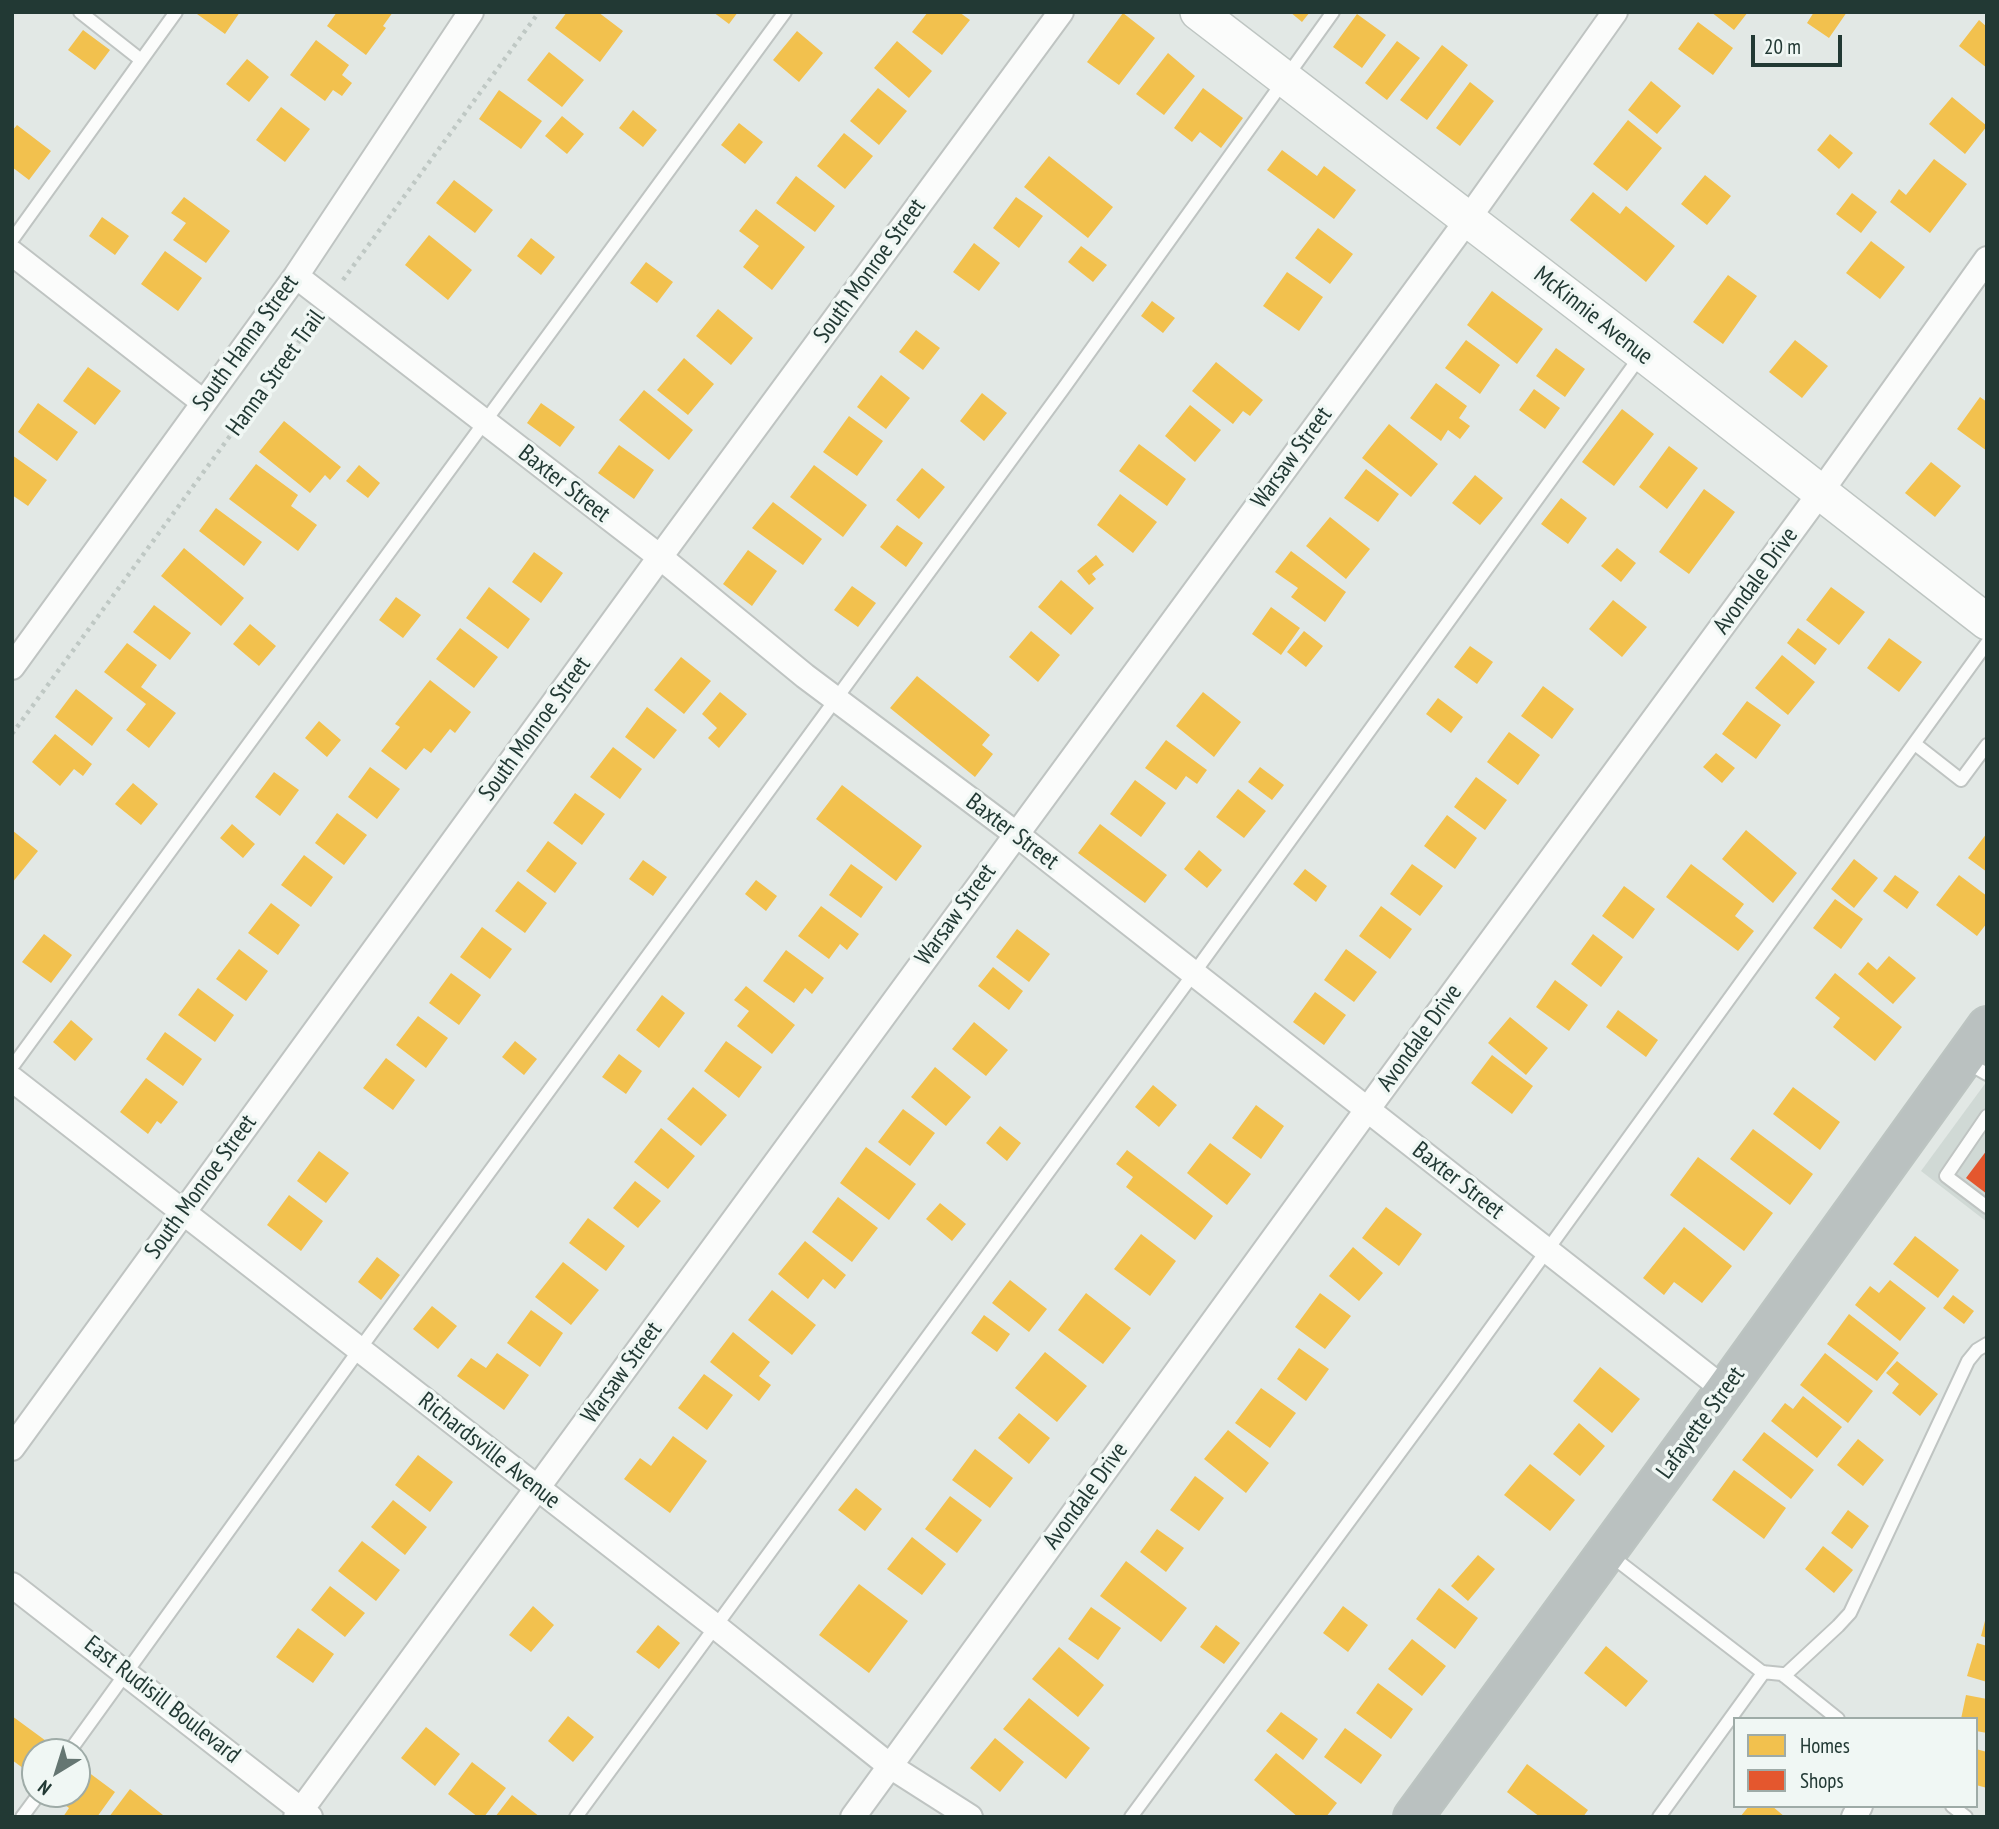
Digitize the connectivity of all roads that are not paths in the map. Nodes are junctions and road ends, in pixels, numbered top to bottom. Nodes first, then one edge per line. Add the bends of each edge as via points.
1 (80, 12) edge
2 (176, 12) edge
3 (471, 12) edge
4 (785, 12) edge
5 (1061, 12) edge
6 (1198, 12) edge
7 (1333, 12) edge
8 (1615, 12) edge
9 (141, 60) junction
10 (1285, 80) junction
11 (1468, 219) junction
12 (12, 240) edge
13 (12, 253) edge
14 (1987, 259) edge
15 (296, 276) junction
16 (1642, 353) junction
17 (203, 402) junction
18 (483, 421) junction
19 (1820, 493) junction
20 (660, 557) junction
21 (1987, 622) edge
22 (1987, 643) edge
23 (12, 667) edge
24 (836, 699) junction
25 (1915, 744) junction
26 (1987, 745) edge
27 (1016, 834) junction
28 (1194, 973) junction
29 (1987, 1027) edge
30 (12, 1067) edge
31 (1975, 1067) edge
32 (12, 1079) edge
33 (1367, 1110) junction
34 (1987, 1116) edge
35 (1987, 1207) edge
36 (183, 1213) junction
37 (1547, 1251) junction
38 (1987, 1344) edge
39 (359, 1350) junction
40 (1725, 1390) junction
41 (12, 1448) edge
42 (537, 1489) junction
43 (1606, 1552) junction
44 (12, 1585) edge
45 (715, 1626) junction
46 (126, 1672) junction
47 (1764, 1672) junction
48 (1784, 1676) junction
49 (1835, 1717) edge
50 (79, 1738) edge
51 (890, 1766) junction
52 (302, 1814) edge
53 (576, 1817) edge
54 (853, 1817) edge
55 (970, 1817) edge
56 (1131, 1817) edge
57 (1413, 1817) edge
58 (1659, 1817) edge

1 - 9 lane
2 - 9 lane
3 - 15 street, South Hanna Street
4 - 18 lane
5 - 20 street, South Monroe Street
6 - 10 street, McKinnie Avenue
7 - 10 lane
8 - 11 street, Warsaw Street
9 - 12 lane
10 - 11 street, McKinnie Avenue
10 - 24 lane
11 - 16 street, McKinnie Avenue
11 - 27 street, Warsaw Street
13 - 17 street
14 - 19 street, Avondale Drive
15 - 17 street, South Hanna Street
15 - 18 street, Baxter Street
16 - 19 street, McKinnie Avenue
16 - 28 lane
17 - 23 street, South Hanna Street
18 - 20 street, Baxter Street
18 - 30 lane
19 - 21 street, McKinnie Avenue
19 - 33 street, Avondale Drive
20 - 24 street, Baxter Street
20 - 36 street, South Monroe Street
22 - 25 lane
24 - 27 street, Baxter Street
24 - 39 lane
25 - 26 lane via 1961,780
25 - 37 lane
27 - 28 street, Baxter Street
27 - 42 street, Warsaw Street
28 - 33 street, Baxter Street
28 - 45 lane
29 - 31 highway, Lafayette Street
31 - 40 highway, Lafayette Street
32 - 36 street, Richardsville Avenue
33 - 37 street, Baxter Street
33 - 51 street, Avondale Drive
34 - 35 lane via 1946,1176
36 - 39 street, Richardsville Avenue
36 - 41 street, South Monroe Street
37 - 40 street, Baxter Street
37 - 56 lane
38 - 48 lane via 1968,1361 1850,1613
39 - 42 street, Richardsville Avenue
39 - 46 lane
40 - 43 highway, Lafayette Street
42 - 45 street, Richardsville Avenue
42 - 52 street, Warsaw Street
43 - 47 lane
43 - 57 highway, Lafayette Street
44 - 46 street, East Rudisill Boulevard
45 - 51 street, Richardsville Avenue
45 - 53 lane
46 - 50 lane
46 - 52 street, East Rudisill Boulevard
47 - 48 lane
47 - 58 lane
48 - 49 lane
51 - 54 street, Avondale Drive
51 - 55 street, Richardsville Avenue

